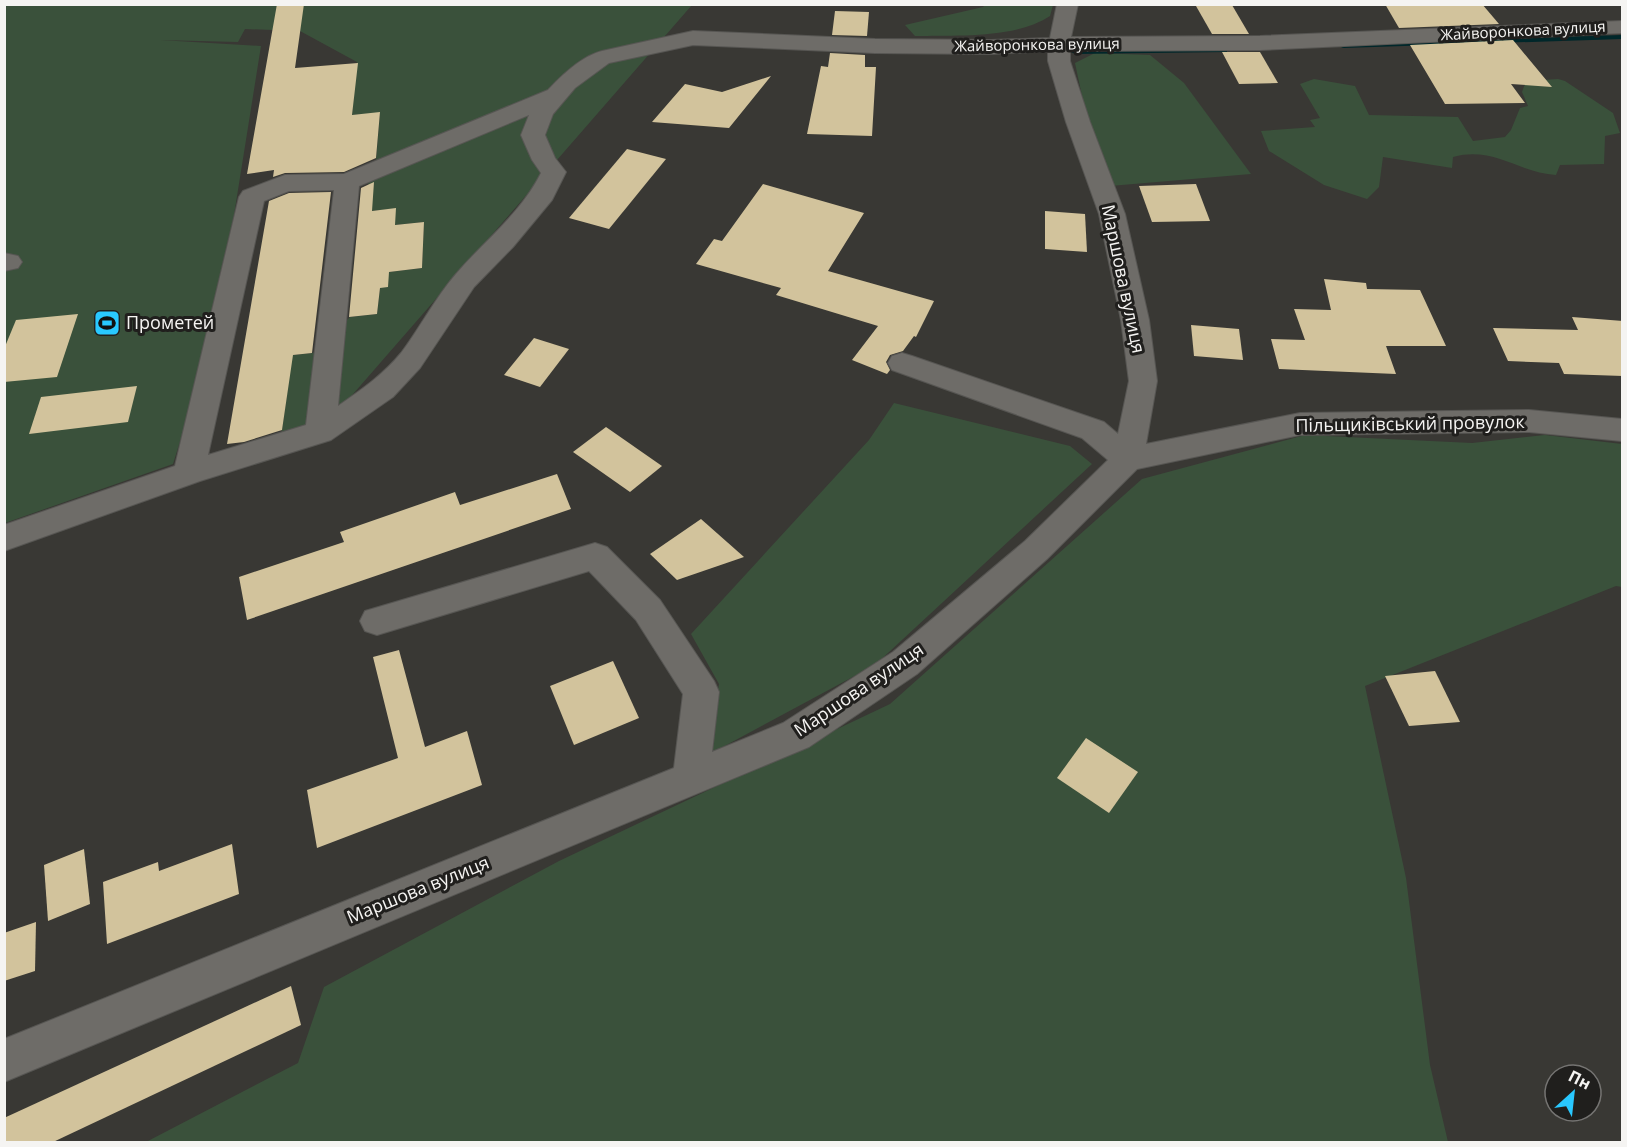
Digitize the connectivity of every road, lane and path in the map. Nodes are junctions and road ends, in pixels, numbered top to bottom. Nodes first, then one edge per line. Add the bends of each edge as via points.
1 (1068, 4) edge
2 (1623, 27) edge
3 (1059, 44) junction
4 (557, 95) junction
5 (347, 182) junction
6 (902, 363) dead end
7 (1623, 430) edge
8 (320, 432) junction
9 (1128, 459) junction
10 (189, 473) junction
11 (4, 538) edge
12 (377, 621) dead end
13 (691, 777) junction
14 (4, 1061) edge

1 - 3 street, Маршова вулиця
2 - 3 street, Жайворонкова вулиця via 1260,43
3 - 4 street, Жайворонкова вулиця via 875,46 693,38 602,58
3 - 9 street, Маршова вулиця via 1065,81 1112,214 1135,320 1143,381
4 - 5 street
4 - 8 street, Жайворонкова вулиця via 542,112 533,135 554,172 543,194 465,281 410,361 383,390
5 - 8 street
5 - 10 street via 285,183 252,197
6 - 9 street via 1093,430
7 - 9 street, Пільщиківський провулок via 1529,421 1300,424
8 - 10 street
9 - 13 street, Маршова вулиця via 1036,550 905,663 796,735
10 - 11 street
12 - 13 street via 596,556 648,610 701,692
13 - 14 street, Маршова вулиця

